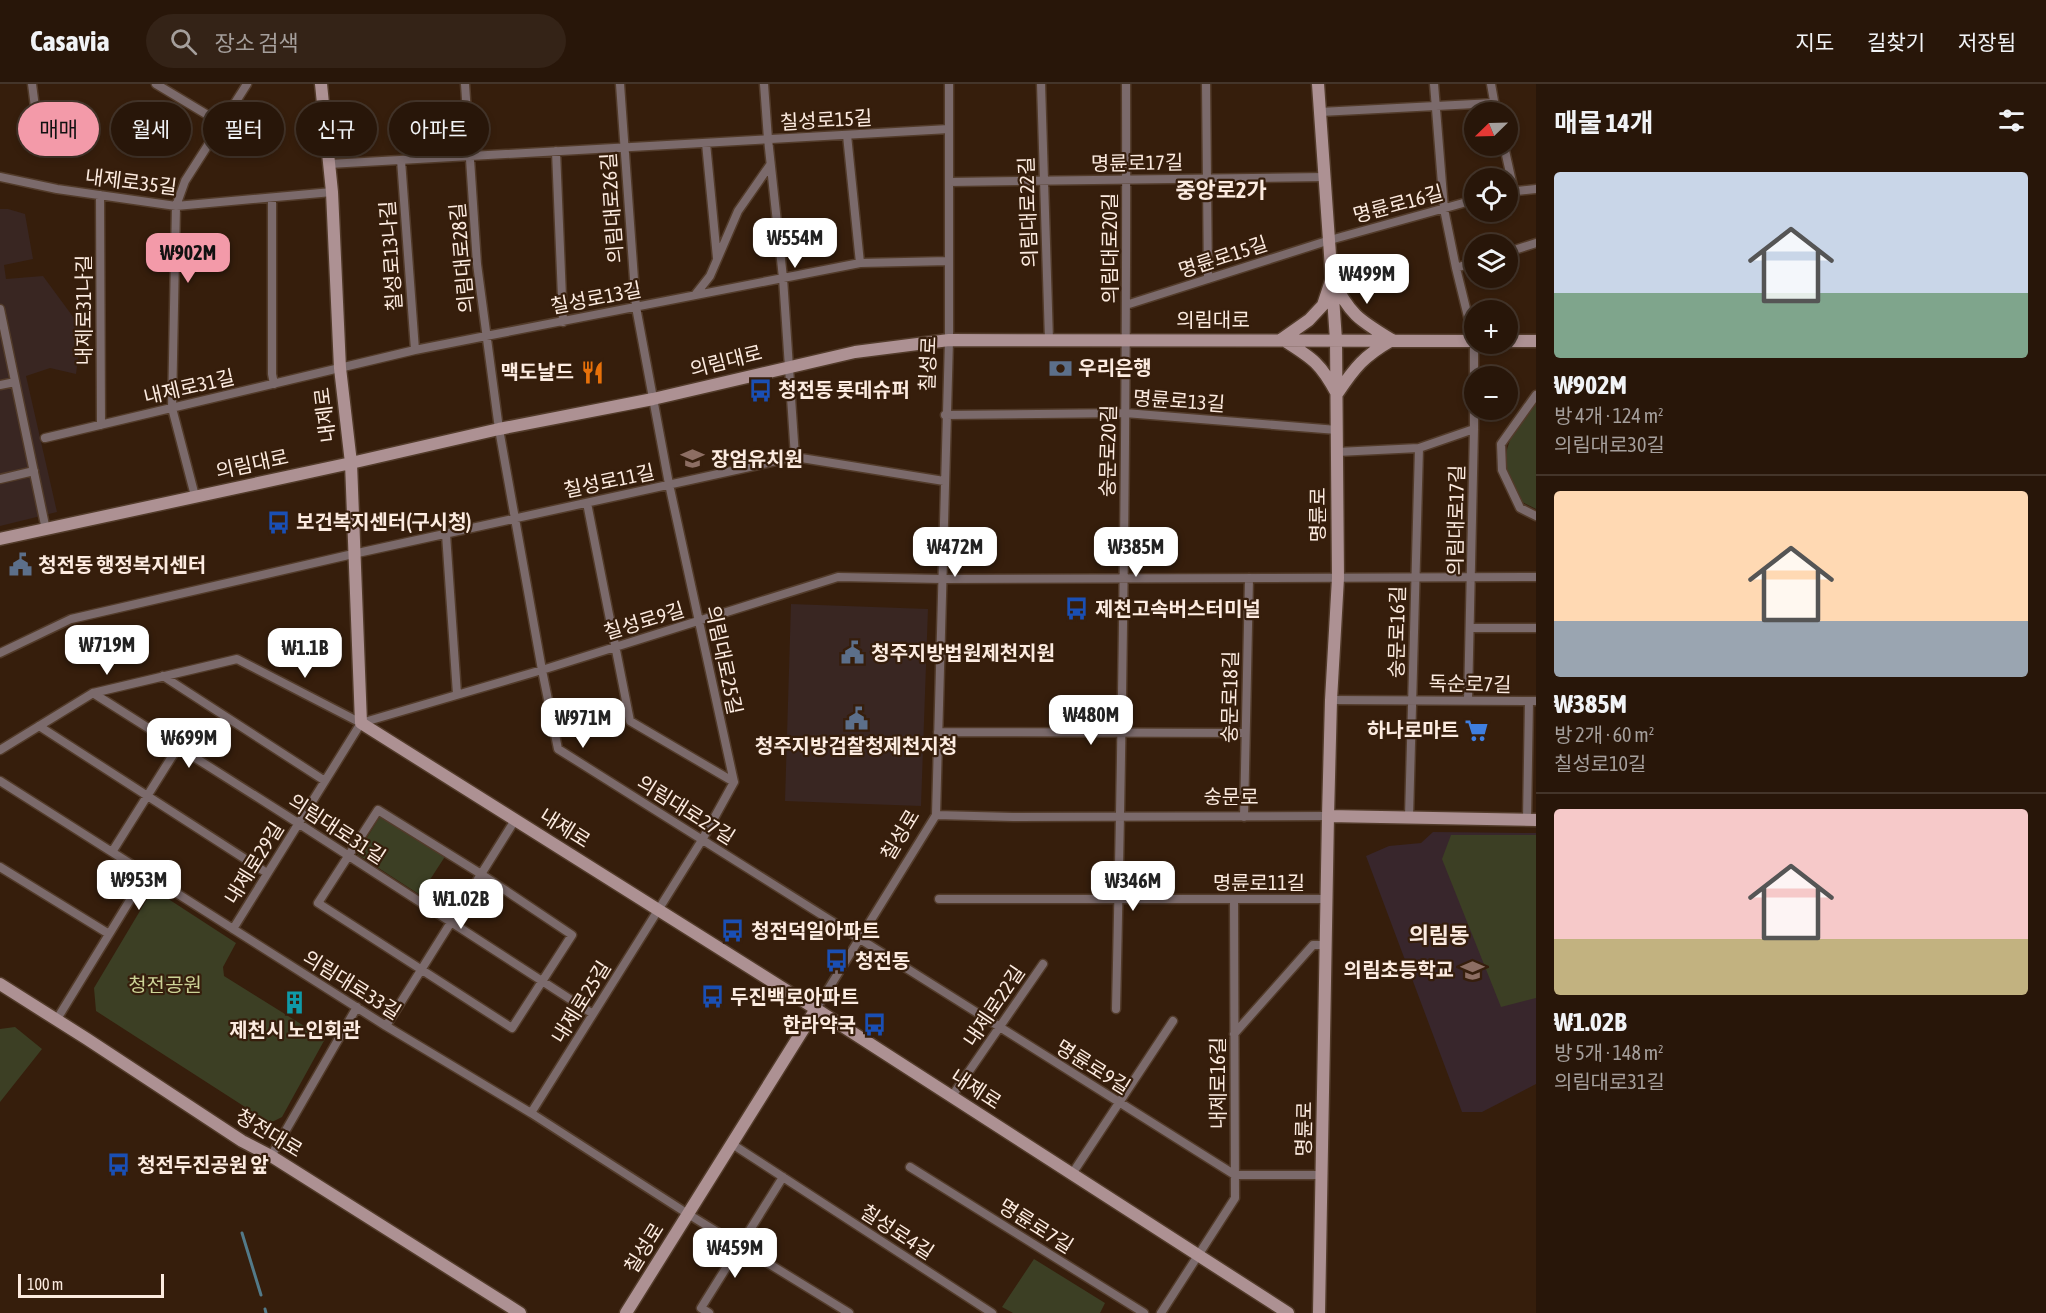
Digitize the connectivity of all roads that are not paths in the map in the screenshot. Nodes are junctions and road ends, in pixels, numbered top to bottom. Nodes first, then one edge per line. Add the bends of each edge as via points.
1 (32, 84) edge
2 (156, 84) edge
3 (247, 84) edge
4 (321, 84) edge
5 (465, 84) edge
6 (620, 84) edge
7 (764, 84) edge
8 (949, 84) edge
9 (1041, 84) edge
10 (1126, 84) edge
11 (1206, 84) edge
12 (1318, 84) edge
13 (1434, 84) edge
14 (1491, 84) edge
15 (34, 102) edge
16 (235, 102) edge
17 (467, 102) edge
18 (1494, 102) edge
19 (1434, 106) junction
20 (1464, 107) edge
21 (203, 112) edge
22 (1320, 112) junction
23 (949, 129) junction
24 (847, 135) junction
25 (768, 139) junction
26 (706, 143) junction
27 (624, 148) junction
28 (556, 151) junction
29 (203, 152) edge
30 (489, 155) edge
31 (472, 156) joint
32 (401, 160) junction
33 (329, 164) junction
34 (770, 165) junction
35 (0, 177) edge
36 (1325, 177) junction
37 (1207, 179) junction
38 (1127, 180) junction
39 (1044, 181) junction
40 (949, 182) junction
41 (1536, 189) edge
42 (1518, 190) edge
43 (332, 192) junction
44 (100, 195) junction
45 (272, 198) junction
46 (1464, 203) edge
47 (176, 206) junction
48 (1444, 209) junction
49 (1330, 240) junction
50 (1536, 243) edge
51 (1518, 249) edge
52 (717, 261) junction
53 (949, 261) junction
54 (860, 264) junction
55 (1464, 265) edge
56 (1456, 268) junction
57 (783, 278) junction
58 (1332, 278) junction
59 (1208, 279) junction
60 (695, 296) junction
61 (1464, 300) edge
62 (1126, 305) junction
63 (636, 307) junction
64 (0, 309) edge
65 (562, 321) junction
66 (1, 322) edge
67 (486, 336) junction
68 (1282, 339) junction
69 (949, 340) junction
70 (1048, 340) junction
71 (1127, 340) junction
72 (1336, 340) junction
73 (1392, 340) junction
74 (1464, 341) edge
75 (1518, 341) edge
76 (1536, 341) edge
77 (415, 350) junction
78 (1474, 354) edge
79 (789, 366) junction
80 (340, 368) junction
81 (15, 382) junction
82 (274, 384) junction
83 (0, 385) edge
84 (1337, 394) junction
85 (1536, 395) edge
86 (653, 399) junction
87 (172, 408) junction
88 (1125, 413) junction
89 (945, 415) junction
90 (101, 425) junction
91 (499, 429) junction
92 (1474, 429) junction
93 (1337, 430) junction
94 (45, 438) dead end
95 (1419, 448) junction
96 (1337, 452) junction
97 (795, 457) junction
98 (351, 464) junction
99 (34, 471) junction
100 (0, 479) edge
101 (944, 481) junction
102 (669, 484) junction
103 (195, 496) junction
104 (587, 502) junction
105 (1536, 516) edge
106 (516, 518) junction
107 (46, 530) junction
108 (446, 534) junction
109 (0, 539) edge
110 (353, 554) junction
111 (1415, 577) junction
112 (1471, 577) junction
113 (1536, 577) edge
114 (1249, 578) junction
115 (1338, 578) junction
116 (942, 579) junction
117 (1123, 579) junction
118 (699, 621) junction
119 (1470, 628) junction
120 (1536, 628) edge
121 (616, 646) junction
122 (0, 653) edge
123 (542, 670) junction
124 (163, 676) junction
125 (93, 693) junction
126 (457, 694) junction
127 (1412, 699) junction
128 (1331, 700) junction
129 (1468, 700) junction
130 (1532, 701) edge
131 (361, 723) junction
132 (39, 726) junction
133 (938, 732) junction
134 (1121, 733) junction
135 (1245, 733) junction
136 (178, 747) junction
137 (0, 750) edge
138 (0, 781) edge
139 (325, 781) junction
140 (734, 782) junction
141 (147, 796) junction
142 (936, 814) junction
143 (1121, 815) junction
144 (1328, 816) junction
145 (1244, 817) junction
146 (1409, 817) junction
147 (515, 820) junction
148 (1531, 820) edge
149 (298, 823) junction
150 (702, 840) junction
151 (112, 852) junction
152 (347, 855) junction
153 (0, 867) edge
154 (267, 873) junction
155 (146, 874) junction
156 (481, 874) junction
157 (939, 899) dead end
158 (1119, 899) junction
159 (1234, 899) junction
160 (1327, 900) junction
161 (658, 909) junction
162 (451, 922) junction
163 (233, 929) junction
164 (109, 934) junction
165 (859, 939) junction
166 (1327, 945) junction
167 (1043, 964) dead end
168 (421, 969) junction
169 (542, 981) junction
170 (0, 984) edge
171 (357, 1007) junction
172 (816, 1009) junction
173 (1116, 1009) dead end
174 (593, 1014) junction
175 (57, 1019) junction
176 (1173, 1021) dead end
177 (386, 1026) junction
178 (999, 1028) junction
179 (1234, 1034) junction
180 (952, 1096) junction
181 (1119, 1103) junction
182 (531, 1113) junction
183 (732, 1144) junction
184 (272, 1156) junction
185 (910, 1167) dead end
186 (1072, 1174) junction
187 (1234, 1175) junction
188 (1322, 1175) junction
189 (783, 1177) junction
190 (688, 1214) junction
191 (740, 1246) junction
192 (1198, 1255) junction
193 (520, 1313) edge
194 (626, 1313) edge
195 (709, 1313) edge
196 (849, 1313) edge
197 (992, 1313) edge
198 (1144, 1313) edge
199 (1161, 1313) edge
200 (1288, 1313) edge
201 (1320, 1313) edge

1 - 15 street
2 - 21 street
3 - 16 street
4 - 33 street, 내제로
5 - 17 street, 의림대로28길
6 - 27 street, 의림대로26길
7 - 25 street
8 - 23 street, 칠성로
9 - 39 street, 의림대로22길
10 - 38 street, 의림대로20길
11 - 37 street
12 - 22 street, 명륜로
13 - 19 street, 의림대로17길
14 - 18 street
19 - 20 street
19 - 22 street
19 - 48 street, 의림대로17길
22 - 36 street, 명륜로
23 - 24 street, 칠성로15길
23 - 40 street, 칠성로
24 - 25 street, 칠성로15길
24 - 54 street
25 - 26 street, 칠성로15길
25 - 34 street
26 - 27 street, 칠성로15길
26 - 52 street
27 - 28 street, 칠성로15길
27 - 63 street, 의림대로26길
28 - 30 street, 칠성로15길
28 - 65 street
29 - 47 street via 185,181
31 - 32 street, 칠성로15길
31 - 67 street, 의림대로28길 via 477,264
32 - 33 street, 칠성로15길
32 - 77 street, 칠성로13나길
33 - 43 street, 내제로
34 - 52 street via 738,211
34 - 57 street
35 - 44 street, 내제로35길
36 - 37 street, 명륜로17길
36 - 49 street, 명륜로
37 - 38 street, 명륜로17길
37 - 59 street
38 - 39 street, 명륜로17길
38 - 62 street, 의림대로20길
39 - 40 street, 명륜로17길
39 - 70 street, 의림대로22길
40 - 53 street, 칠성로
41 - 42 street
43 - 45 street, 내제로35길
43 - 80 street, 내제로
44 - 47 street, 내제로35길
44 - 90 street, 내제로31나길
45 - 47 street, 내제로35길
45 - 82 street
46 - 48 street, 명륜로16길
47 - 87 street
48 - 49 street, 명륜로16길
48 - 56 street, 의림대로17길
49 - 58 street, 명륜로
49 - 59 street, 명륜로15길
50 - 51 street
52 - 60 street
53 - 54 street, 칠성로13길
53 - 69 street, 칠성로
54 - 57 street, 칠성로13길
55 - 56 street
56 - 61 street, 의림대로17길
57 - 60 street, 칠성로13길
57 - 79 street
58 - 68 street via 1323,305
58 - 72 street, 명륜로
58 - 73 street via 1344,303 1364,323
59 - 62 street, 명륜로15길
60 - 63 street, 칠성로13길
62 - 71 street, 의림대로20길
63 - 65 street, 칠성로13길
63 - 86 street, 의림대로26길
64 - 66 street
65 - 67 street, 칠성로13길
66 - 81 street
67 - 77 street, 칠성로13길
67 - 91 street, 의림대로28길
68 - 71 street, 의림대로
68 - 72 street, 의림대로
68 - 84 street via 1314,358
69 - 70 street, 의림대로
69 - 79 street, 의림대로 via 855,351
69 - 89 street, 칠성로
70 - 71 street, 의림대로
71 - 88 street, 숭문로20길
72 - 73 street, 의림대로
72 - 84 street, 명륜로
73 - 74 street, 의림대로
73 - 84 street via 1371,352
75 - 76 street
77 - 80 street, 칠성로13길
78 - 92 street, 의림대로17길
79 - 86 street, 의림대로
79 - 97 street
80 - 82 street, 내제로31길
80 - 98 street, 내제로
81 - 83 street
81 - 99 street
82 - 87 street, 내제로31길
84 - 93 street, 명륜로
85 - 105 street via 1501,444 1502,470 1520,508
86 - 91 street, 의림대로
86 - 102 street, 의림대로25길
87 - 90 street, 내제로31길
87 - 103 street
88 - 89 street, 명륜로13길
88 - 93 street, 명륜로13길
88 - 117 street, 숭문로20길
89 - 101 street, 칠성로
90 - 94 street, 내제로31길
91 - 98 street, 의림대로
91 - 106 street, 의림대로27길
92 - 95 street
92 - 112 street, 의림대로17길
93 - 96 street, 명륜로
95 - 96 street
95 - 111 street, 숭문로16길
96 - 115 street, 명륜로
97 - 101 street, 칠성로11길
97 - 102 street, 칠성로11길
98 - 103 street, 의림대로
98 - 110 street, 내제로
99 - 100 street
99 - 107 street
101 - 116 street, 칠성로
102 - 104 street, 칠성로11길
102 - 118 street, 의림대로25길
103 - 107 street, 의림대로
104 - 106 street, 칠성로11길
104 - 121 street
106 - 108 street, 칠성로11길
106 - 123 street, 의림대로27길
107 - 109 street, 의림대로
108 - 110 street, 칠성로11길
108 - 126 street
110 - 122 street, 칠성로11길 via 71,619
110 - 131 street, 내제로
111 - 112 street, 칠성로9길
111 - 115 street, 칠성로9길
111 - 127 street, 숭문로16길
112 - 113 street, 칠성로9길
112 - 119 street, 의림대로17길
114 - 115 street, 칠성로9길
114 - 117 street, 칠성로9길
114 - 135 street, 숭문로18길
115 - 128 street, 명륜로
116 - 117 street, 칠성로9길
116 - 118 street, 칠성로9길 via 838,578
116 - 133 street, 칠성로
117 - 134 street, 숭문로20길
118 - 121 street, 칠성로9길
118 - 140 street, 의림대로25길
119 - 120 street
119 - 129 street, 의림대로17길
121 - 123 street, 칠성로9길
121 - 140 street via 630,721
123 - 126 street, 칠성로9길
123 - 150 street, 의림대로27길 via 558,749
124 - 125 street
124 - 131 street via 237,659
124 - 139 street
125 - 132 street
125 - 136 street, 의림대로31길
126 - 131 street, 칠성로9길
127 - 128 street, 독순로7길
127 - 129 street, 독순로7길
127 - 146 street, 숭문로16길
128 - 144 street, 명륜로
129 - 130 street, 독순로7길
130 - 148 street, 숭문로
131 - 139 street, 내제로29길
131 - 147 street, 내제로
132 - 137 street
132 - 141 street
133 - 134 street
133 - 142 street, 칠성로
134 - 135 street
134 - 143 street, 숭문로20길
135 - 145 street, 숭문로18길
136 - 141 street
136 - 149 street, 의림대로31길
138 - 151 street, 의림대로33길
139 - 149 street, 내제로29길
140 - 150 street
141 - 151 street
141 - 154 street
142 - 143 street, 숭문로
142 - 165 street, 칠성로
143 - 145 street, 숭문로
143 - 158 street, 숭문로20길
144 - 145 street, 숭문로
144 - 146 street, 숭문로
144 - 160 street, 명륜로
146 - 148 street, 숭문로
147 - 156 street
147 - 161 street, 내제로
149 - 152 street, 의림대로31길
149 - 154 street, 내제로29길
150 - 161 street
150 - 165 street, 의림대로27길
151 - 155 street, 의림대로33길
152 - 156 street via 378,810
152 - 162 street, 의림대로31길
152 - 168 street via 318,903
153 - 164 street
154 - 163 street, 내제로29길
155 - 163 street, 의림대로33길
155 - 164 street
156 - 162 street
156 - 169 street via 573,935
157 - 158 street, 명륜로11길
158 - 159 street, 명륜로11길
158 - 173 street, 숭문로20길
159 - 160 street, 명륜로11길
159 - 179 street, 내제로16길
160 - 166 street, 명륜로
161 - 172 street, 내제로
161 - 174 street, 내제로25길
162 - 168 street
162 - 169 street, 의림대로31길
163 - 171 street, 의림대로33길
164 - 175 street
165 - 172 street, 칠성로
165 - 178 street, 명륜로9길
166 - 179 street via 1313,945
166 - 188 street, 명륜로
167 - 178 street, 내제로22길
168 - 169 street via 512,1028
168 - 177 street
169 - 174 street, 의림대로31길
170 - 175 street, 청전대로
171 - 177 street, 의림대로33길
171 - 184 street
172 - 180 street, 내제로
172 - 183 street, 칠성로
174 - 182 street, 내제로25길
175 - 184 street, 청전대로 via 242,1141
176 - 181 street
177 - 182 street, 의림대로33길
178 - 180 street, 내제로22길
178 - 181 street, 명륜로9길
179 - 187 street, 내제로16길
180 - 186 street, 내제로
181 - 186 street
181 - 187 street, 명륜로9길
182 - 190 street, 의림대로33길
183 - 189 street, 칠성로4길
183 - 190 street, 칠성로
184 - 193 street, 청전대로
185 - 198 street, 명륜로7길
186 - 192 street, 내제로
187 - 188 street
187 - 192 street, 내제로16길 via 1235,1198
188 - 201 street, 명륜로
189 - 191 street
189 - 197 street, 칠성로4길
190 - 191 street, 의림대로33길
190 - 194 street, 칠성로
191 - 195 street via 701,1308
191 - 196 street, 의림대로33길
192 - 199 street, 내제로16길
192 - 200 street, 내제로

